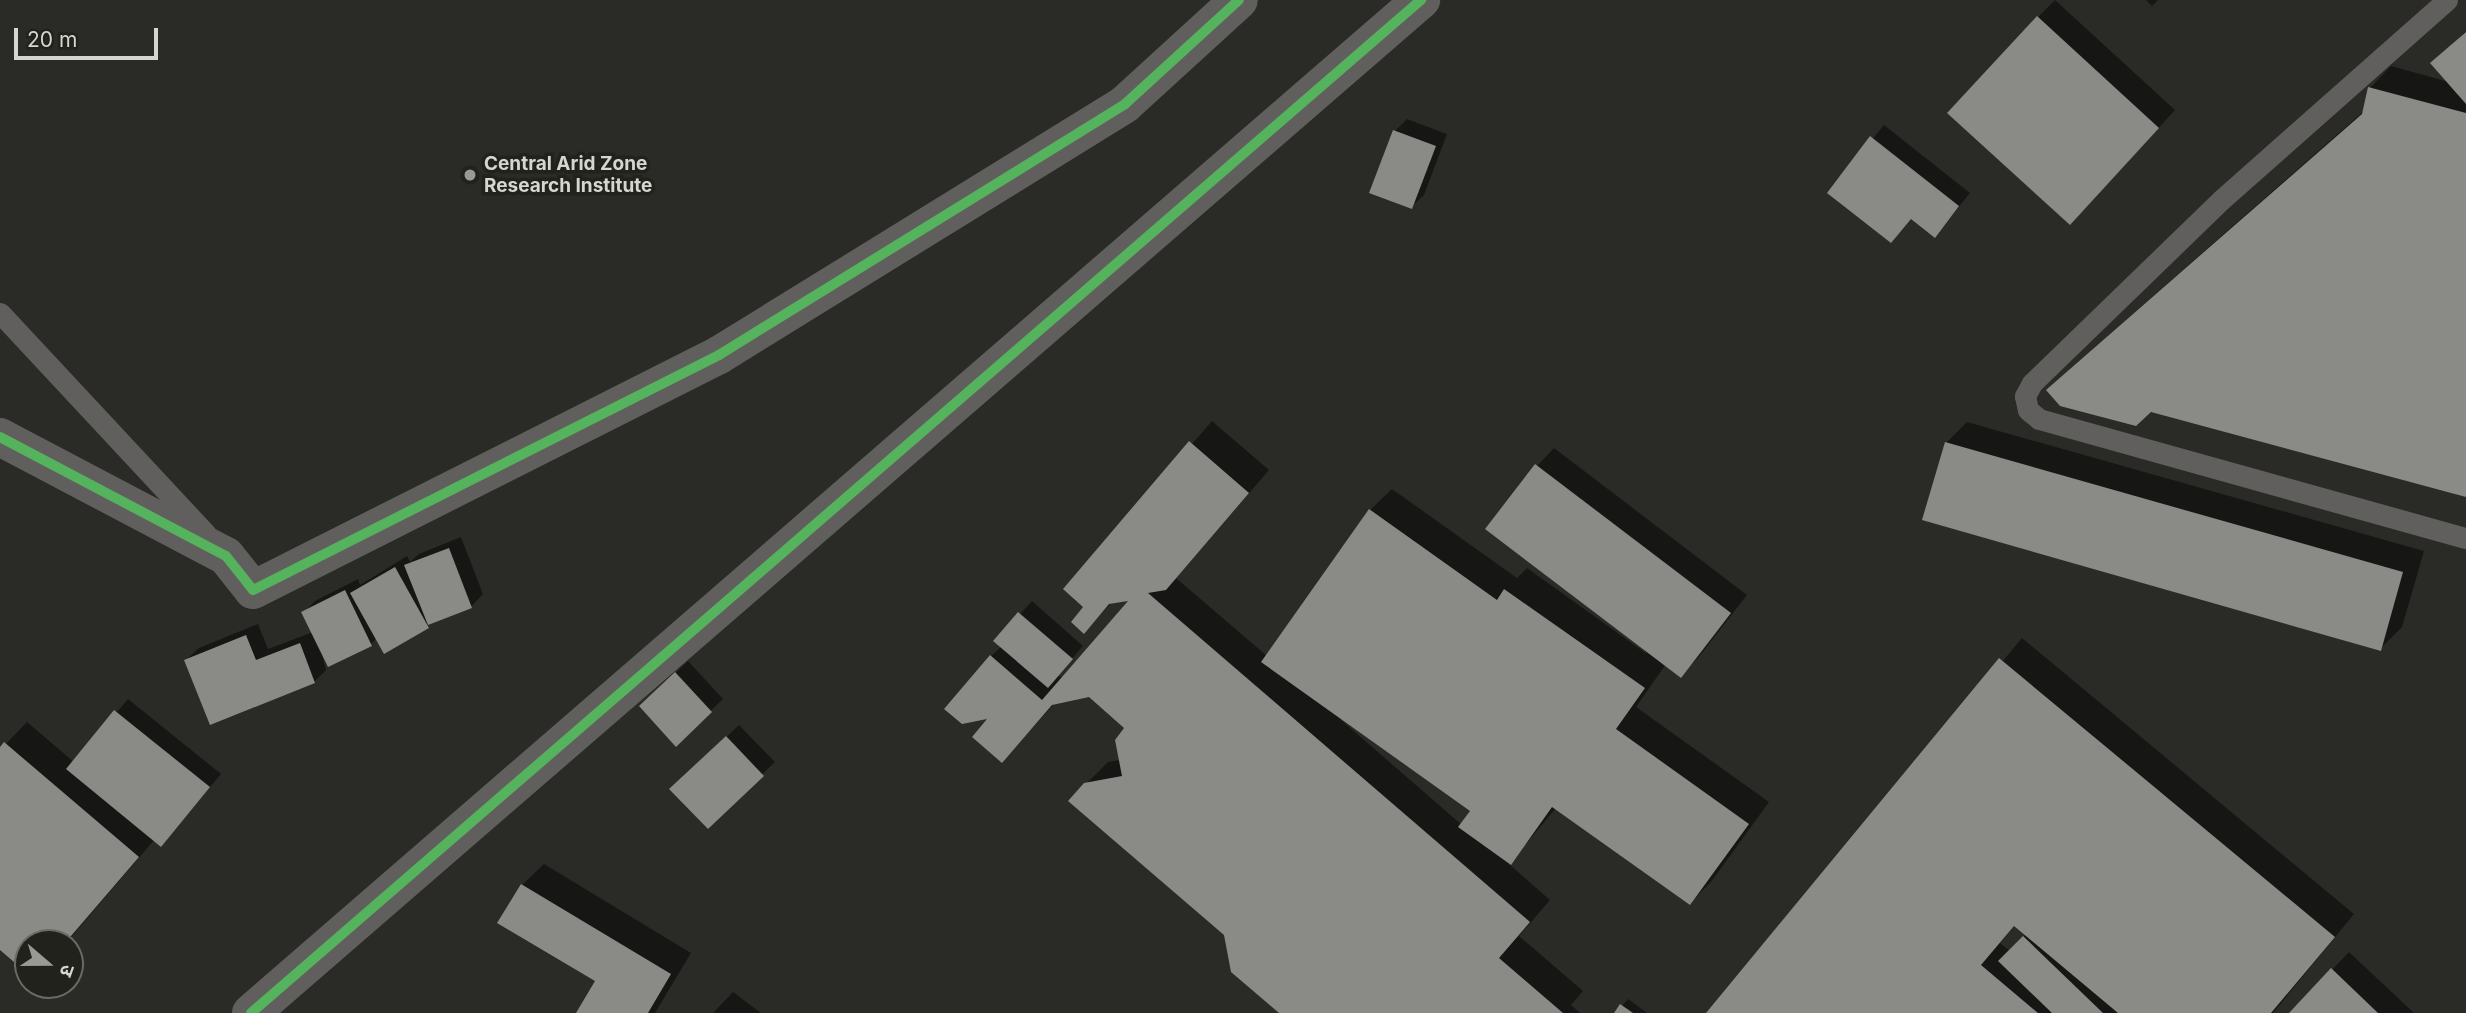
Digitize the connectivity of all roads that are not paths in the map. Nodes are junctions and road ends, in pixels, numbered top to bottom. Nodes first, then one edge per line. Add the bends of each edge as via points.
1 (1239, 0) edge
2 (1421, 0) edge
3 (2447, 0) edge
4 (0, 313) edge
5 (0, 437) edge
6 (2466, 538) edge
7 (226, 556) junction
8 (251, 1013) edge

1 - 7 street via 1125,104 719,355 253,590
2 - 8 street
3 - 6 lane via 2221,200 2032,383 2025,396 2028,410 2039,419
4 - 7 lane
5 - 7 street

